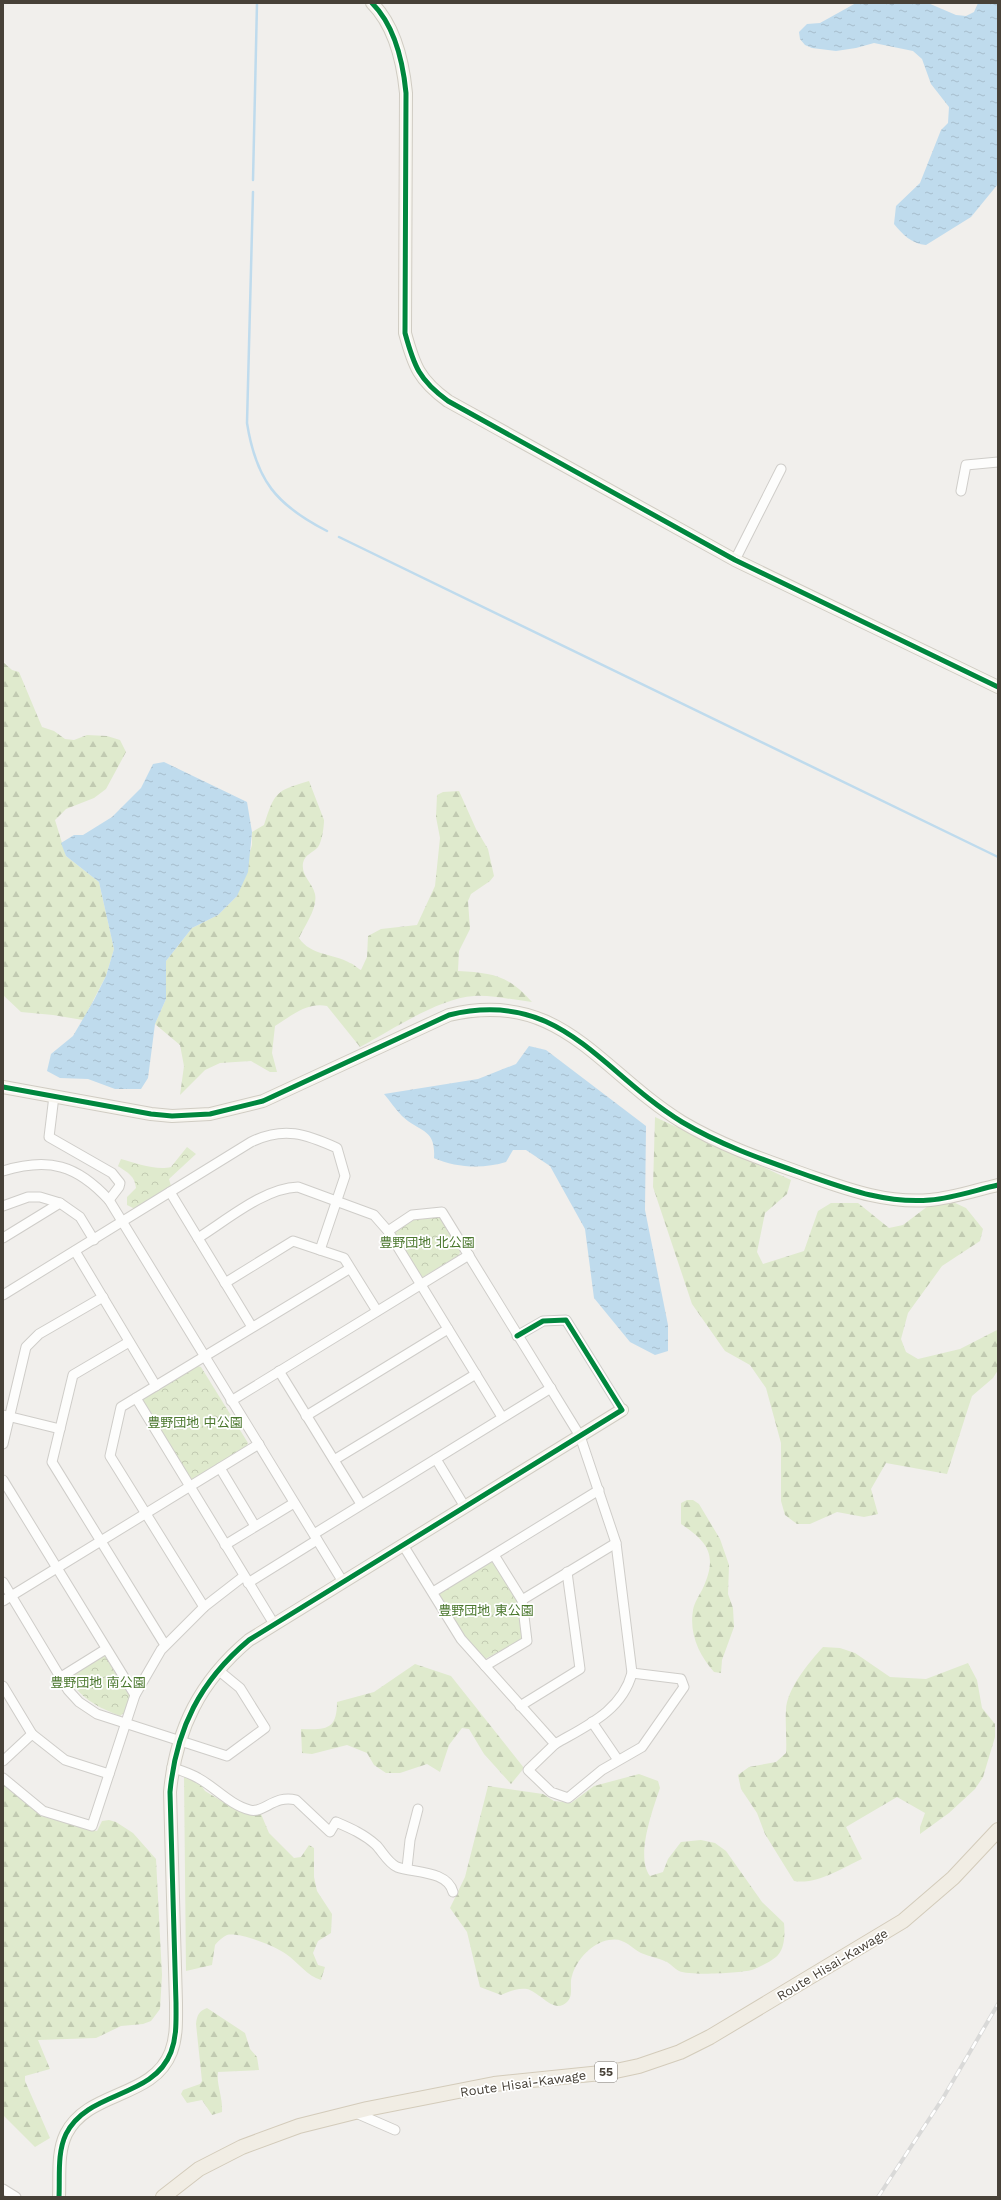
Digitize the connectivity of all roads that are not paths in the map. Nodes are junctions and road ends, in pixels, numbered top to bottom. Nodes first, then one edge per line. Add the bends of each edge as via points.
1 (372, 3) edge
2 (998, 462) edge
3 (781, 469) dead end
4 (961, 491) dead end
5 (735, 560) junction
6 (998, 687) edge
7 (3, 1087) edge
8 (54, 1096) junction
9 (3, 1171) edge
10 (998, 1185) edge
11 (170, 1192) junction
12 (109, 1200) junction
13 (337, 1201) junction
14 (60, 1203) junction
15 (3, 1206) edge
16 (122, 1221) junction
17 (388, 1231) junction
18 (3, 1238) edge
19 (198, 1238) junction
20 (94, 1240) junction
21 (320, 1250) junction
22 (75, 1251) junction
23 (469, 1255) junction
24 (349, 1268) junction
25 (225, 1282) junction
26 (420, 1285) junction
27 (3, 1295) edge
28 (103, 1297) junction
29 (378, 1311) junction
30 (252, 1327) junction
31 (448, 1329) junction
32 (518, 1336) junction
33 (129, 1342) junction
34 (204, 1356) junction
35 (279, 1371) junction
36 (476, 1374) junction
37 (156, 1386) junction
38 (551, 1388) junction
39 (136, 1398) junction
40 (231, 1401) junction
41 (622, 1410) joint
42 (6, 1416) edge
43 (306, 1416) junction
44 (502, 1418) junction
45 (60, 1429) junction
46 (580, 1436) junction
47 (3, 1444) edge
48 (259, 1444) junction
49 (436, 1459) junction
50 (334, 1460) junction
51 (220, 1468) junction
52 (3, 1480) edge
53 (190, 1487) junction
54 (599, 1490) junction
55 (294, 1503) junction
56 (361, 1504) junction
57 (465, 1506) junction
58 (146, 1514) junction
59 (255, 1526) junction
60 (316, 1537) junction
61 (101, 1542) junction
62 (616, 1543) junction
63 (225, 1545) junction
64 (403, 1545) junction
65 (494, 1555) junction
66 (57, 1569) junction
67 (568, 1572) junction
68 (246, 1579) junction
69 (3, 1582) edge
70 (343, 1582) junction
71 (433, 1592) junction
72 (12, 1596) junction
73 (522, 1600) junction
74 (3, 1602) edge
75 (204, 1607) junction
76 (274, 1624) junction
77 (165, 1645) junction
78 (106, 1649) junction
79 (486, 1666) junction
80 (218, 1670) junction
81 (632, 1673) junction
82 (61, 1677) junction
83 (3, 1686) edge
84 (134, 1695) junction
85 (520, 1706) junction
86 (592, 1722) junction
87 (126, 1723) junction
88 (32, 1734) junction
89 (180, 1740) junction
90 (555, 1744) junction
91 (618, 1760) junction
92 (3, 1761) edge
93 (172, 1767) junction
94 (109, 1774) junction
95 (3, 1778) edge
96 (418, 1809) dead end
97 (998, 1830) edge
98 (407, 1868) junction
99 (453, 1892) dead end
100 (356, 2113) junction
101 (395, 2130) dead end
102 (3, 2189) edge
103 (16, 2197) edge
104 (59, 2197) edge
105 (162, 2197) edge

1 - 5 street via 389,28 399,50 404,70 405,333 412,361 424,380 448,401
2 - 4 street via 966,465
3 - 5 street
5 - 6 street
7 - 8 street
8 - 10 street via 151,1114 210,1114 263,1101 449,1015 475,1009 503,1009 539,1018 566,1031 671,1115 717,1142 760,1159 850,1190 884,1198 930,1200
8 - 12 street via 49,1137 112,1173 120,1187
9 - 12 street via 25,1164 62,1168 95,1185
11 - 13 street via 259,1138 301,1134 337,1148 345,1176
11 - 16 street
11 - 19 street
12 - 16 street
13 - 17 street via 374,1215
13 - 19 street via 298,1187 278,1189
13 - 21 street
14 - 15 street via 40,1197 28,1197
14 - 18 street
14 - 20 street via 80,1217
16 - 20 street
16 - 34 street
17 - 23 street via 412,1215 442,1212
17 - 26 street
19 - 25 street
20 - 22 street
21 - 24 street via 344,1258
21 - 25 street via 294,1241
22 - 27 street
22 - 28 street
23 - 26 street
23 - 32 street
24 - 29 street
24 - 30 street
25 - 30 street
26 - 29 street
26 - 31 street
28 - 33 street
28 - 42 street via 32,1340 26,1347
29 - 35 street
30 - 34 street
31 - 36 street
31 - 43 street
32 - 38 street
32 - 41 street via 543,1322 566,1320
33 - 37 street
33 - 45 street via 73,1375
34 - 37 street
34 - 40 street
35 - 40 street
35 - 43 street
36 - 44 street
36 - 50 street
37 - 39 street
38 - 44 street
38 - 46 street
39 - 53 street
39 - 58 street via 122,1407 110,1456
40 - 48 street
41 - 46 street
42 - 45 street
42 - 47 street
43 - 50 street
44 - 49 street
45 - 61 street via 52,1462
46 - 54 street
46 - 57 street
48 - 51 street
48 - 55 street
49 - 56 street
49 - 57 street
50 - 56 street
51 - 53 street
51 - 59 street
52 - 66 street
53 - 58 street
53 - 63 street
54 - 62 street
54 - 65 street
55 - 59 street
55 - 60 street
56 - 60 street
57 - 64 street
58 - 61 street
58 - 75 street
59 - 63 street
60 - 68 street
60 - 70 street
61 - 66 street
61 - 77 street
62 - 67 street
62 - 81 street
63 - 68 street
64 - 70 street
64 - 71 street
65 - 71 street
65 - 73 street
66 - 72 street
66 - 78 street
67 - 73 street
67 - 85 street via 580,1669
68 - 75 street
68 - 76 street
69 - 72 street
70 - 76 street
71 - 79 street via 461,1639
72 - 74 street
72 - 82 street
73 - 79 street via 527,1641
75 - 77 street
76 - 80 street via 239,1648
77 - 84 street
78 - 82 street
78 - 84 street
79 - 85 street
80 - 89 street via 197,1699
80 - 89 street via 240,1688 265,1728 227,1756
81 - 86 street via 618,1701
81 - 91 street via 681,1679 684,1687 646,1742
82 - 87 street via 68,1690 87,1708 97,1714
83 - 88 street
84 - 87 street
85 - 90 street
86 - 90 street
86 - 91 street
87 - 89 street
87 - 94 street
88 - 92 street
88 - 94 street via 65,1760
89 - 93 street
90 - 91 street via 528,1770 551,1792 568,1798
93 - 98 street via 197,1777 226,1798 251,1811 277,1800 296,1800 330,1832 336,1822 354,1830 376,1846 395,1865
93 - 104 street via 170,1824 176,2004 174,2045 165,2063 152,2078 92,2107 73,2123 66,2134 60,2155
94 - 95 street via 92,1826 43,1811
96 - 98 street via 410,1840
97 - 100 main road, Route Hisai-Kawage / 55 via 953,1878 903,1921 710,2037 680,2052 639,2066 610,2072 494,2084
98 - 99 street via 446,1882
100 - 101 street
100 - 105 main road, Route Hisai-Kawage / 55 via 299,2126 242,2147 199,2169
102 - 103 street

